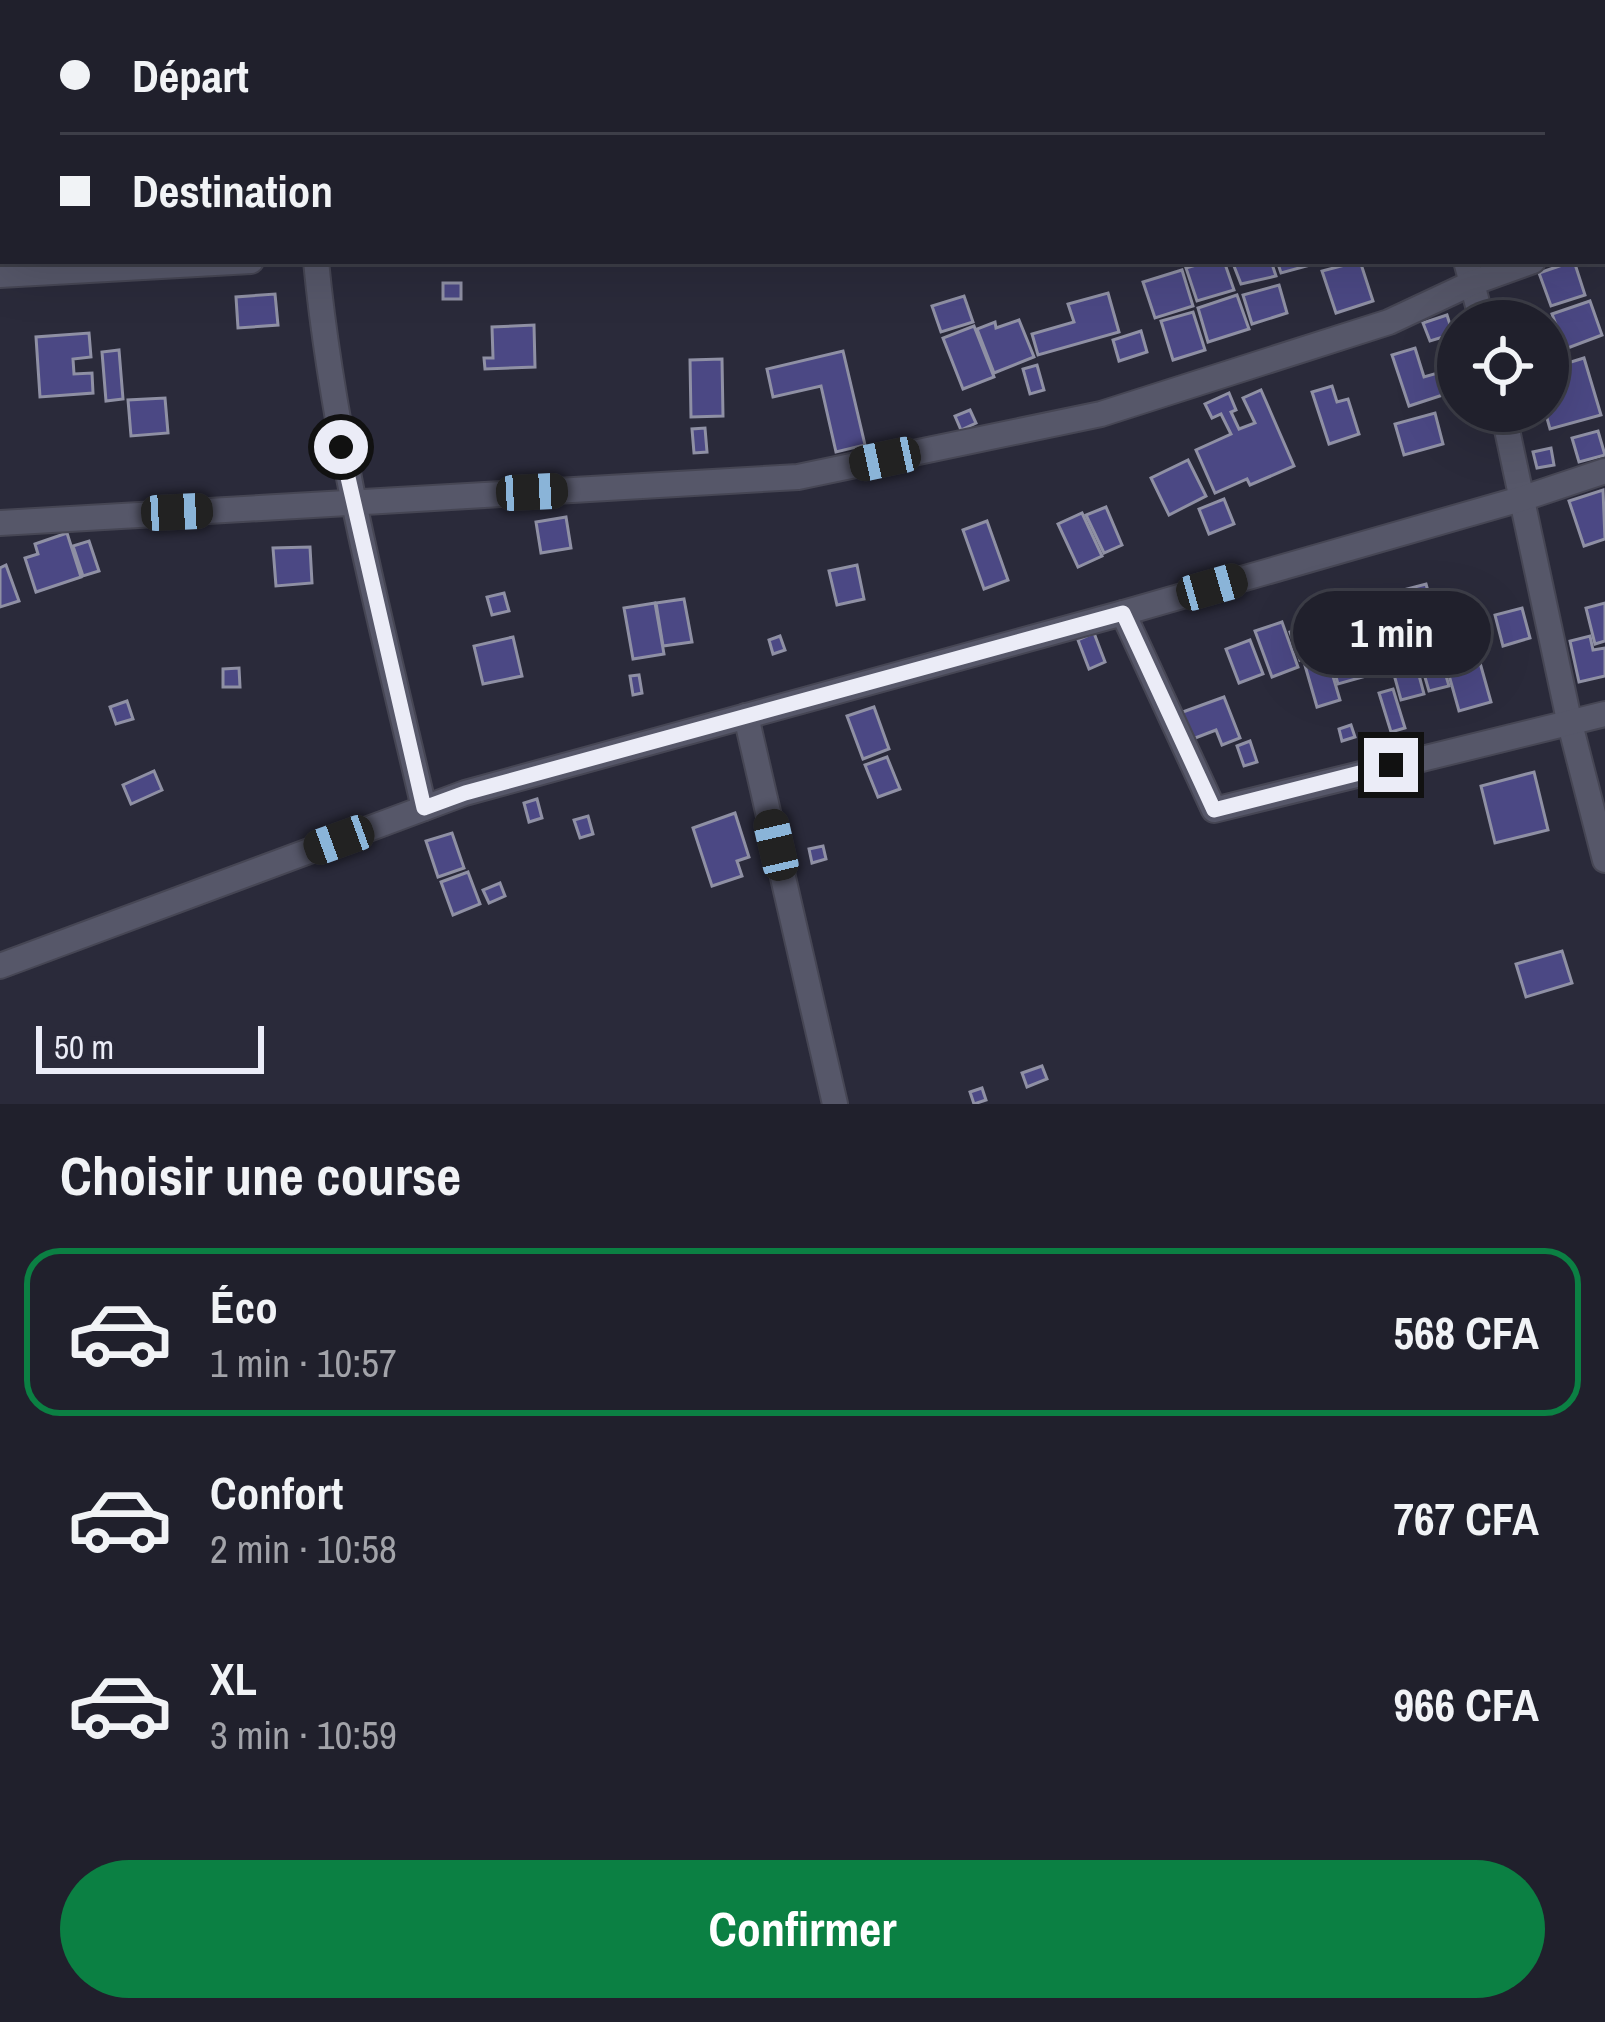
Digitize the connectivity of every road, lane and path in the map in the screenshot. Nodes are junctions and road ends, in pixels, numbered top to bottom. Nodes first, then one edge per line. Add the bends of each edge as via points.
1 (197, 264) edge
2 (316, 264) edge
3 (1516, 264) edge
4 (1469, 272) edge
5 (0, 275) edge
6 (1508, 432) edge
7 (1605, 471) edge
8 (1525, 498) junction
9 (354, 502) junction
10 (0, 523) edge
11 (1123, 613) junction
12 (1605, 714) edge
13 (746, 716) junction
14 (1569, 720) junction
15 (424, 808) junction
16 (1605, 860) edge
17 (0, 966) edge
18 (835, 1104) edge

1 - 5 street
2 - 9 street
3 - 4 street
4 - 9 street via 1389,322 1101,414 798,477
6 - 8 street
7 - 8 street
8 - 11 street
8 - 14 street
9 - 10 street
9 - 15 street
11 - 13 street
11 - 14 street via 1214,810
12 - 14 street
13 - 15 street
13 - 18 street
14 - 16 street
15 - 17 street

